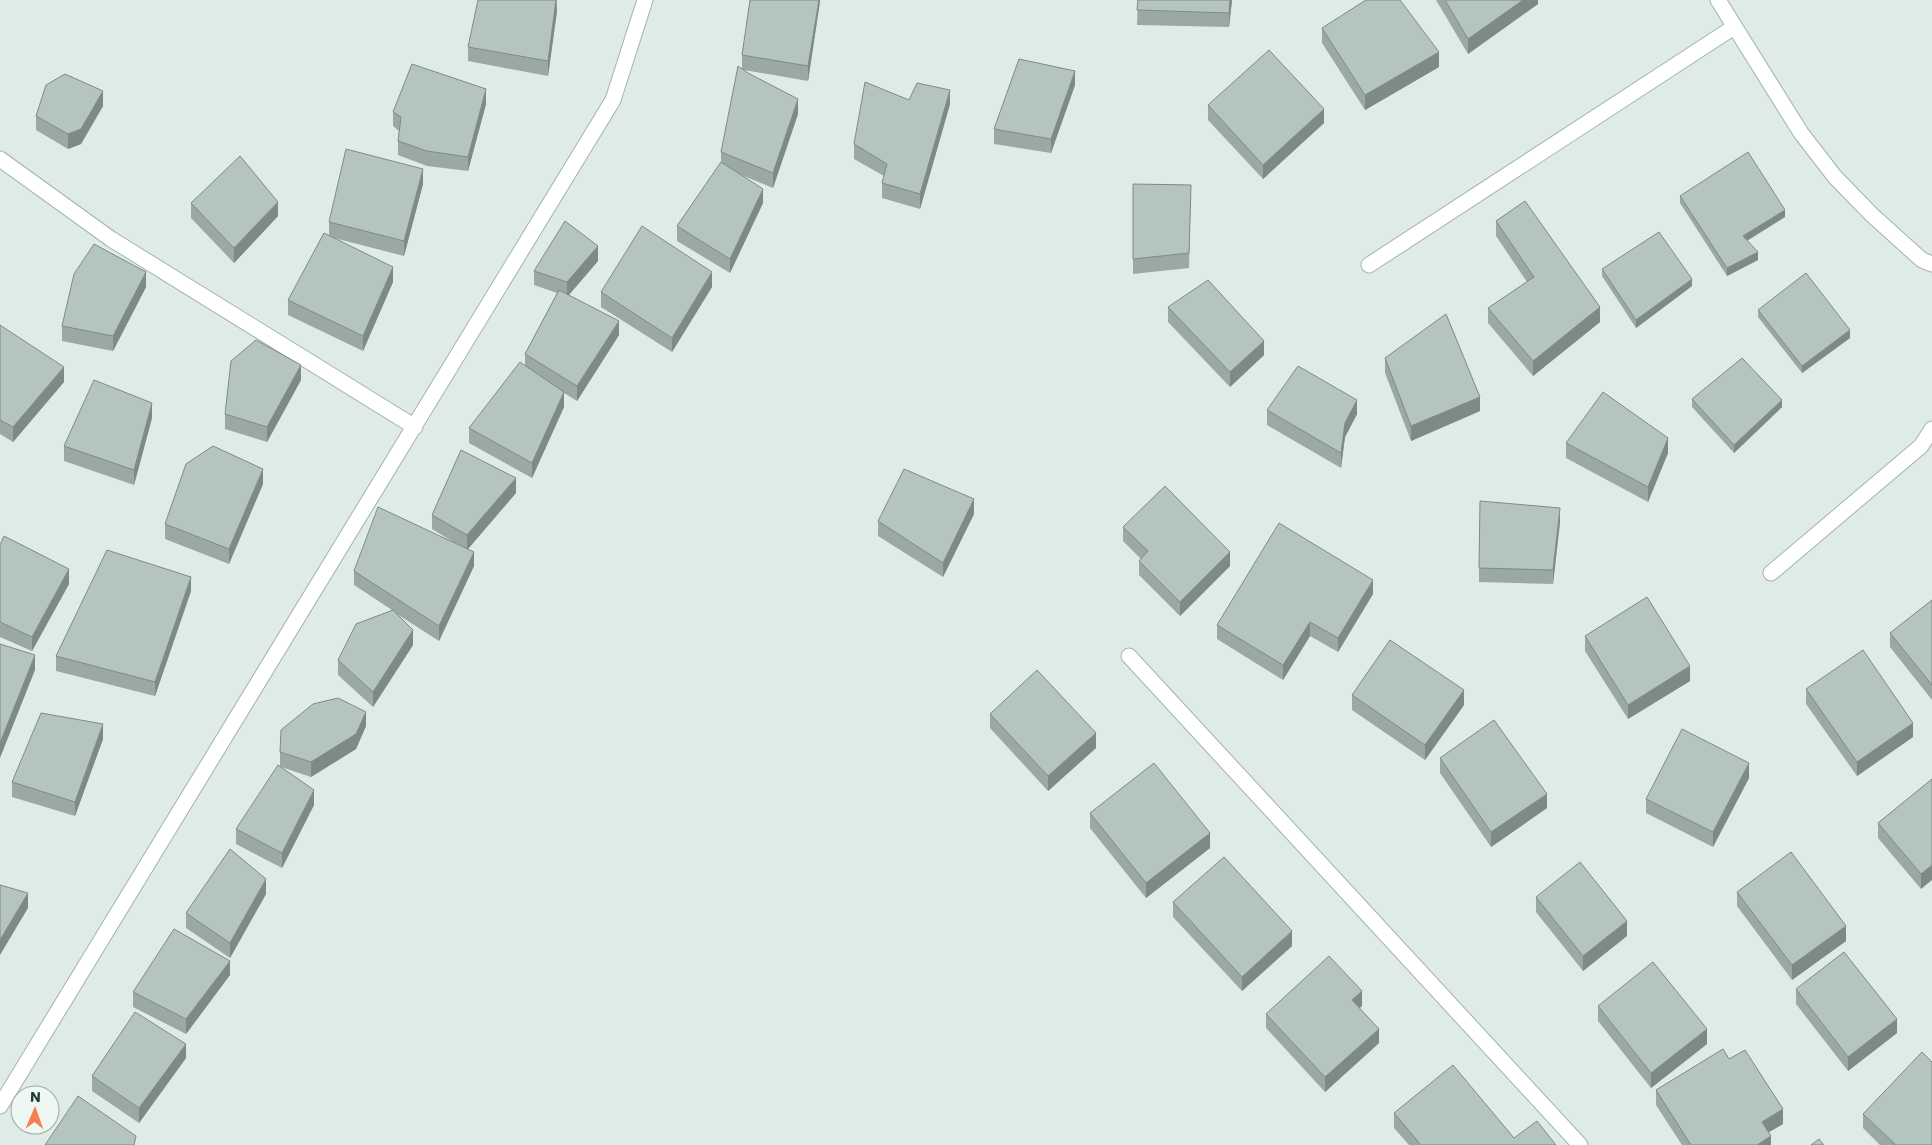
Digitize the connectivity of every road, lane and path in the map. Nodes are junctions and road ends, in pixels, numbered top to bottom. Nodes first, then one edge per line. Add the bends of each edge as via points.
1 (645, 0) edge
2 (1718, 0) edge
3 (1734, 27) junction
4 (0, 159) edge
5 (1932, 264) edge
6 (1369, 265) dead end
7 (415, 426) junction
8 (1932, 429) edge
9 (1771, 574) dead end
10 (1130, 656) dead end
11 (0, 1106) edge
12 (1580, 1145) edge

1 - 7 street via 613,100
2 - 3 street
3 - 5 street via 1801,133 1835,177 1922,260
3 - 6 street
4 - 7 street via 111,239
7 - 11 street
8 - 9 street via 1921,446
10 - 12 street

